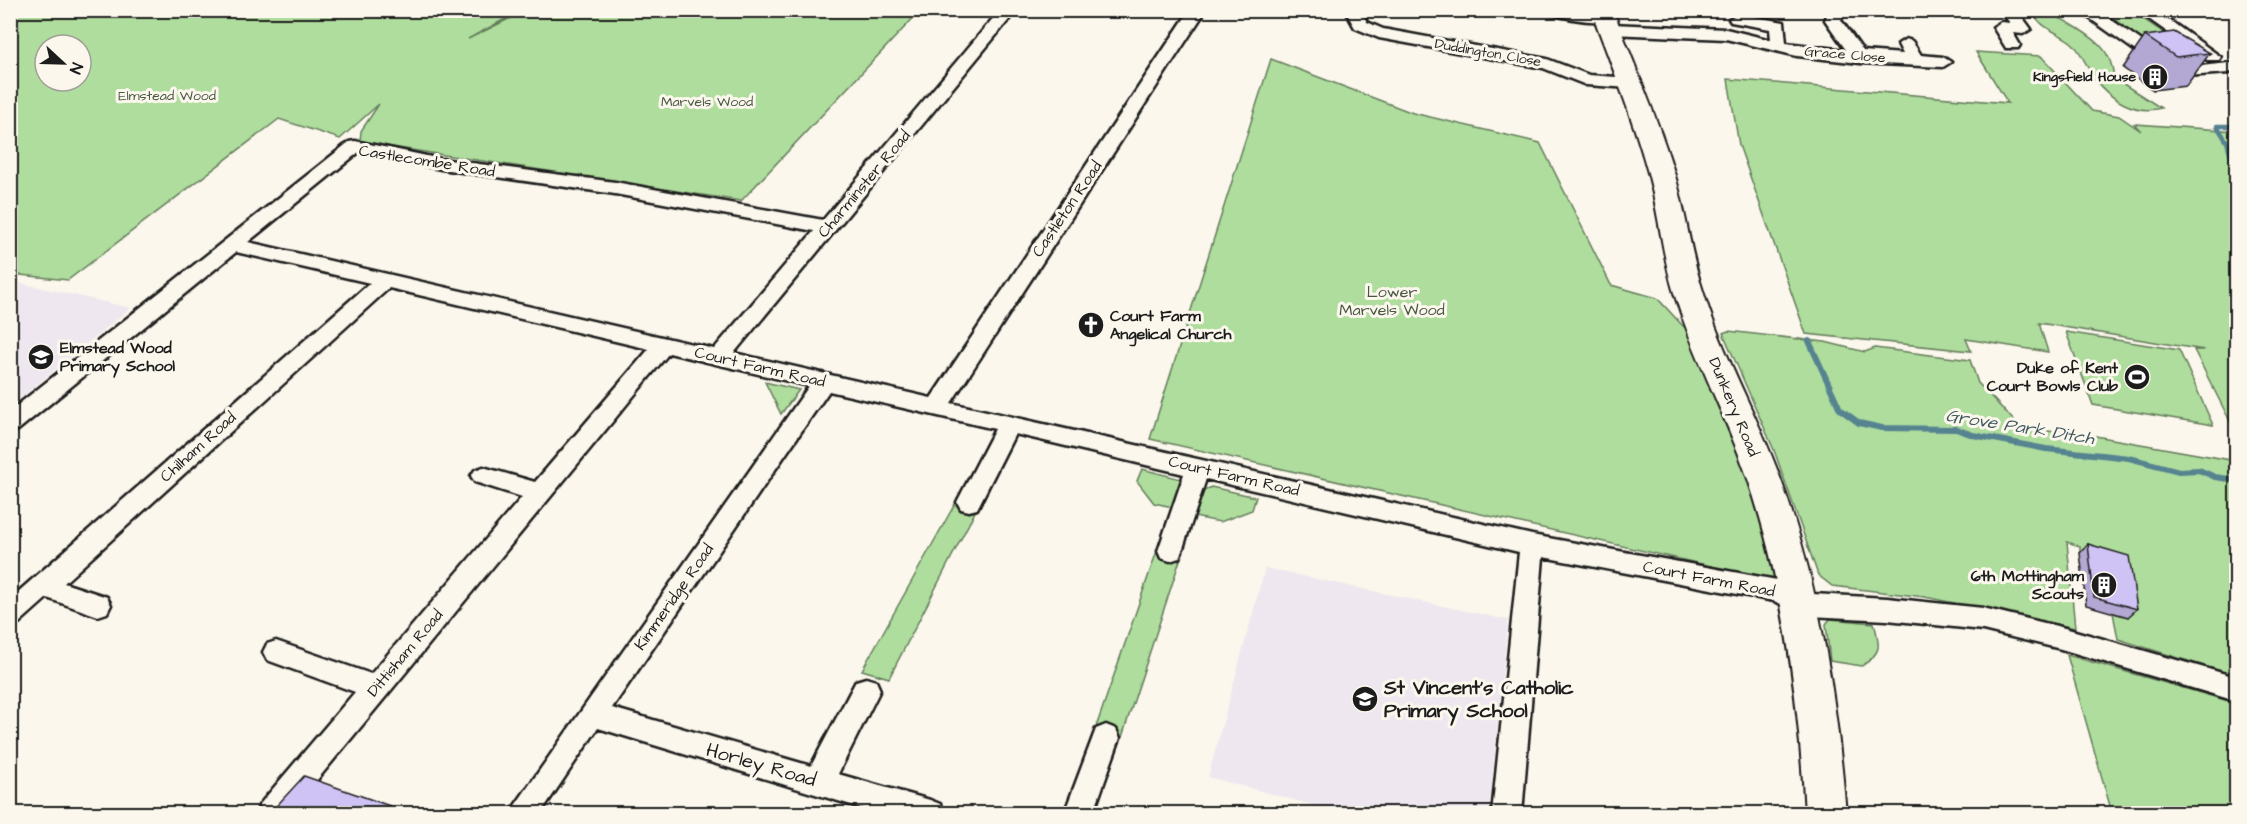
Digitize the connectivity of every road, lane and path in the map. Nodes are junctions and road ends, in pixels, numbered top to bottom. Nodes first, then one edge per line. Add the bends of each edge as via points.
1 (1009, 10) edge
2 (1198, 10) edge
3 (1353, 10) edge
4 (1554, 10) edge
5 (1837, 10) edge
6 (2008, 10) edge
7 (2086, 10) edge
8 (2144, 10) edge
9 (1606, 19) edge
10 (1737, 19) dead end
11 (1906, 44) dead end
12 (2012, 45) dead end
13 (1776, 46) junction
14 (1860, 58) junction
15 (1915, 60) junction
16 (1943, 62) dead end
17 (2233, 71) edge
18 (1630, 83) junction
19 (827, 227) junction
20 (232, 245) junction
21 (386, 280) junction
22 (664, 345) junction
23 (719, 357) junction
24 (824, 381) junction
25 (936, 408) junction
26 (10, 424) edge
27 (1009, 424) junction
28 (1198, 468) junction
29 (483, 476) dead end
30 (538, 492) junction
31 (969, 502) dead end
32 (1532, 545) junction
33 (1170, 551) dead end
34 (43, 586) junction
35 (1795, 599) junction
36 (98, 605) dead end
37 (10, 615) edge
38 (276, 652) dead end
39 (376, 688) junction
40 (2236, 689) edge
41 (866, 690) dead end
42 (592, 714) junction
43 (1106, 738) dead end
44 (819, 781) junction
45 (270, 813) edge
46 (523, 813) edge
47 (930, 813) edge
48 (1078, 813) edge
49 (1507, 813) edge
50 (1826, 813) edge

1 - 19 street, Charminster Road
2 - 25 street, Castleton Road
3 - 18 street, Duddington Close via 1360,25 1379,33 1547,64 1586,80
4 - 9 street, Grace Close
5 - 14 street via 1833,20
6 - 12 street via 2023,29 2001,27
7 - 17 street via 2178,73
8 - 17 street
9 - 13 street, Grace Close via 1726,34
9 - 18 street, Dunkery Road
10 - 13 street via 1778,26
11 - 15 street, Grace Close
13 - 14 street, Grace Close
14 - 15 street, Grace Close
15 - 16 street, Grace Close
18 - 35 street, Dunkery Road via 1662,173 1694,308 1773,506
19 - 20 street, Castlecombe Road via 615,188 441,164 355,146
19 - 23 street, Charminster Road
20 - 21 street, Court Farm Road
20 - 26 street, Castlecombe Road
21 - 22 street, Court Farm Road
21 - 34 street, Chilham Road
22 - 23 street, Court Farm Road
22 - 30 street, Dittisham Road
23 - 24 street, Court Farm Road
24 - 25 street, Court Farm Road
24 - 42 street, Kimmeridge Road
25 - 27 street, Court Farm Road
27 - 28 street, Court Farm Road
27 - 31 street
28 - 32 street, Court Farm Road
28 - 33 street
29 - 30 street
30 - 39 street, Dittisham Road
32 - 35 street, Court Farm Road via 1777,591
32 - 49 street
34 - 36 street
34 - 37 street, Chilham Road
35 - 40 street, Court Farm Road via 1810,605 1983,619
35 - 50 street, Dunkery Road via 1820,744
38 - 39 street
39 - 45 street, Dittisham Road
41 - 44 street
42 - 44 street, Horley Road
42 - 46 street, Kimmeridge Road
43 - 48 street
44 - 47 street, Horley Road

